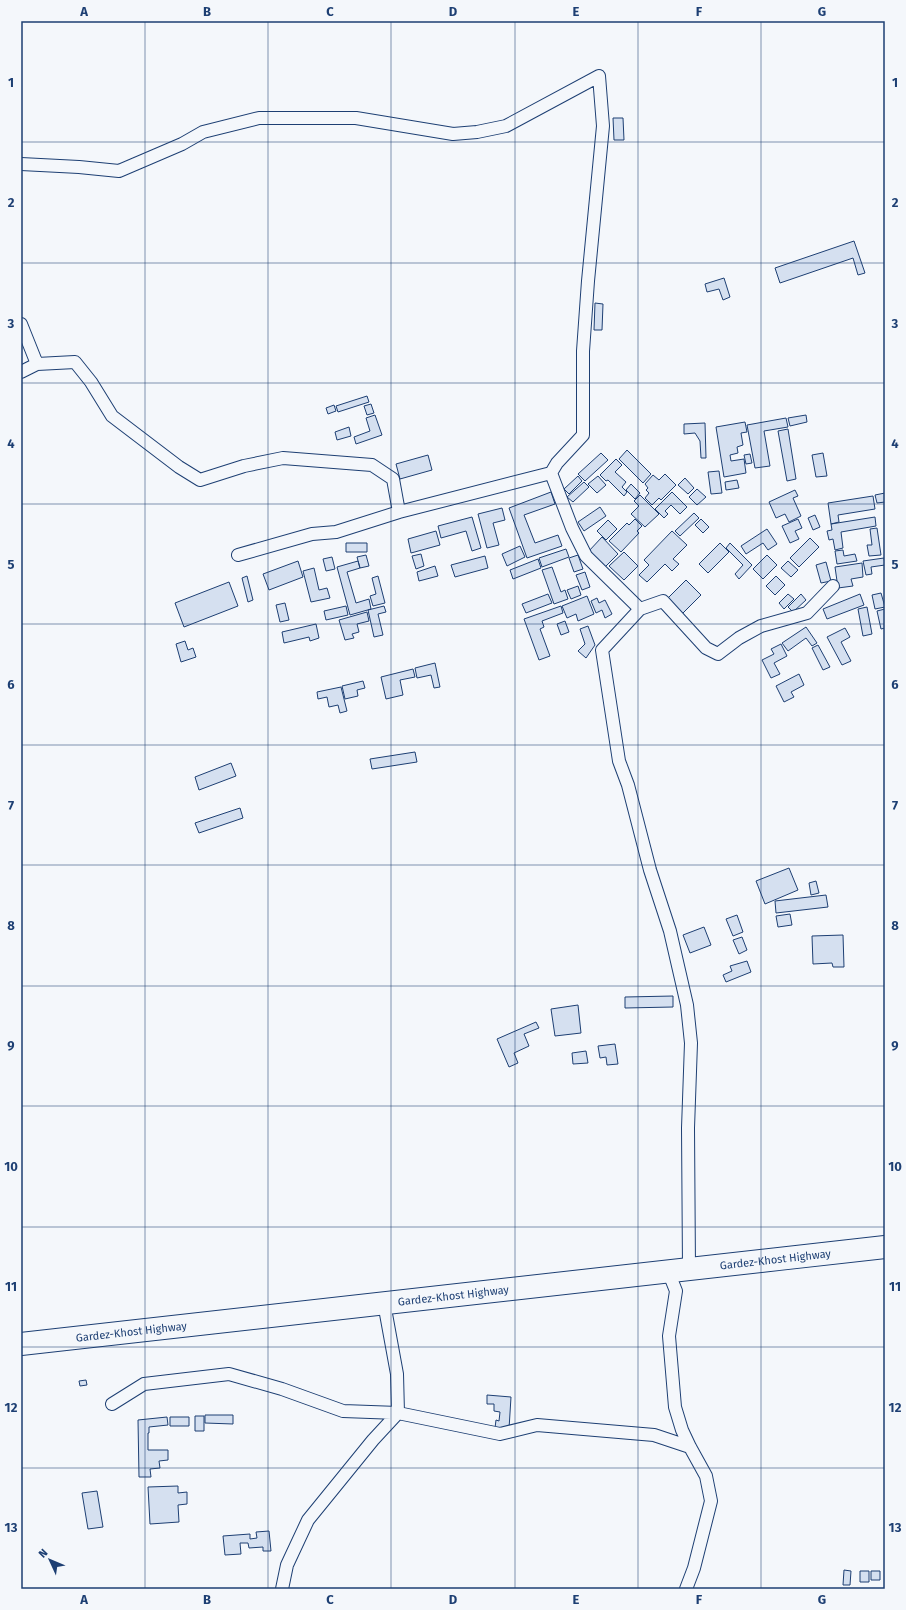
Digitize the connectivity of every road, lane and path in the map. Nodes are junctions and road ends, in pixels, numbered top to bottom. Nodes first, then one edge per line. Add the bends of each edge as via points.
1 (21, 164) edge
2 (21, 324) edge
3 (37, 364) junction
4 (21, 372) edge
5 (551, 473) junction
6 (399, 512) junction
7 (238, 555) dead end
8 (833, 586) dead end
9 (640, 609) junction
10 (885, 1247) edge
11 (689, 1269) junction
12 (668, 1271) junction
13 (384, 1303) junction
14 (21, 1344) edge
15 (112, 1404) dead end
16 (398, 1413) junction
17 (690, 1447) junction
18 (282, 1589) edge
19 (686, 1589) edge

1 - 5 street via 118,171 182,144 203,132 259,118 356,118 453,134 477,132 506,126 599,76 603,126 583,351 583,434
2 - 3 street
3 - 4 street
3 - 6 street via 75,362 112,416 200,480 244,466 283,458 372,465 393,479
5 - 6 street
5 - 9 street via 572,528 586,556
6 - 7 street via 336,532 312,534
8 - 9 street via 807,613 761,626 718,654 706,648 663,601
9 - 11 street via 602,650 619,761 670,931 687,1005 691,1043 688,1128
10 - 11 highway, Gardez-Khost Highway
11 - 12 highway, Gardez-Khost Highway
12 - 13 highway, Gardez-Khost Highway
12 - 17 street via 676,1291 670,1336 675,1407
13 - 14 highway, Gardez-Khost Highway
13 - 16 street via 397,1374
15 - 16 street via 144,1384 229,1374 282,1389 343,1411
16 - 17 street via 500,1434 537,1425 654,1435
16 - 18 street via 308,1520 287,1565
17 - 19 street via 706,1476 711,1501

